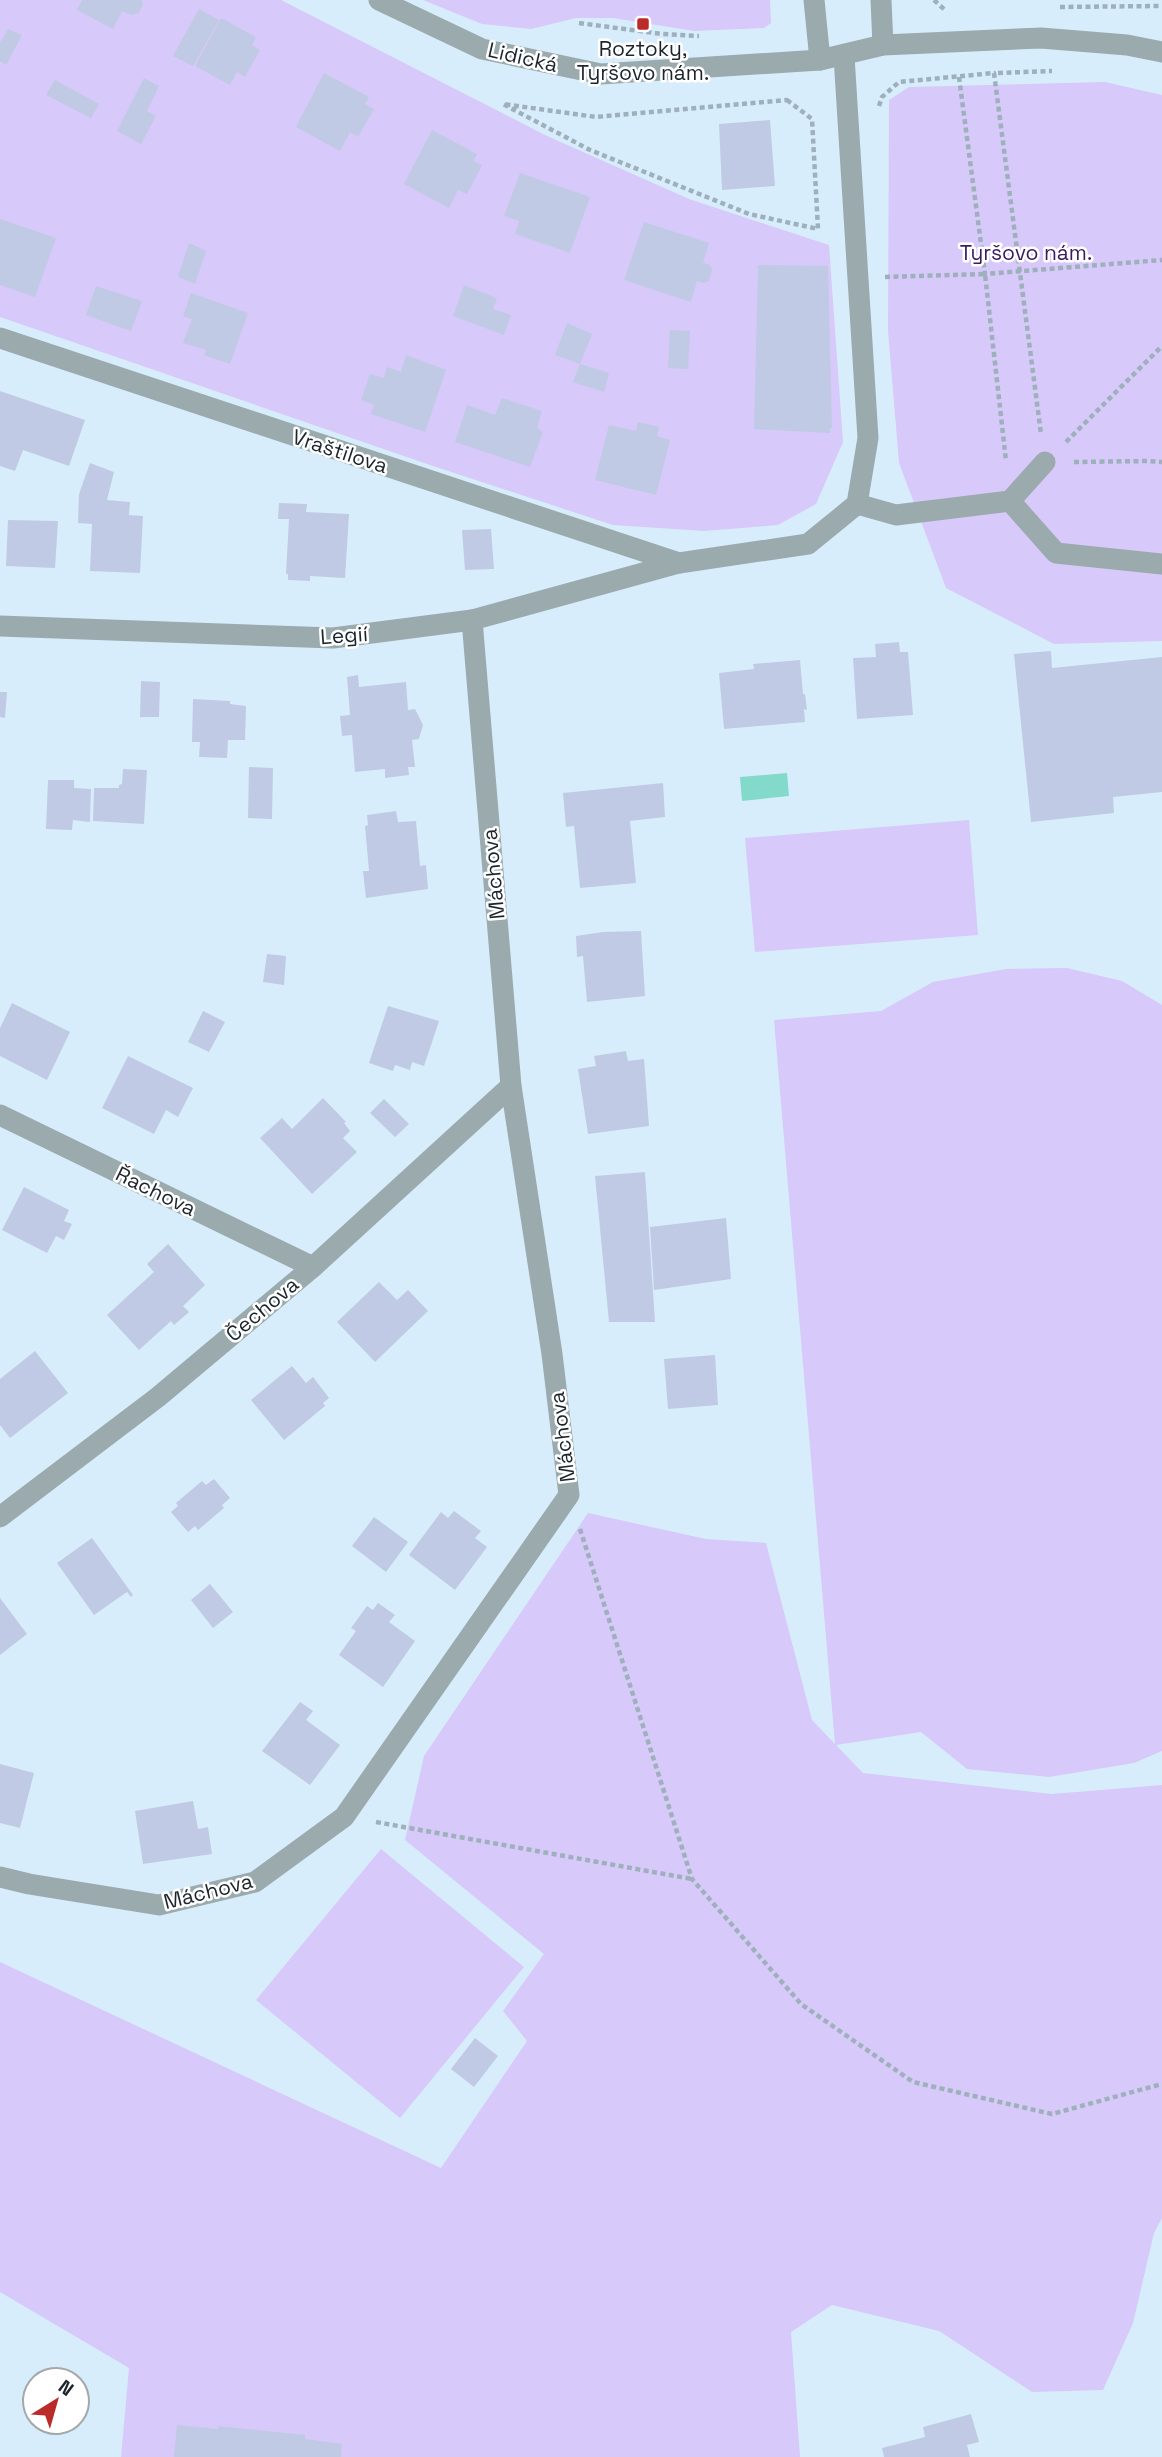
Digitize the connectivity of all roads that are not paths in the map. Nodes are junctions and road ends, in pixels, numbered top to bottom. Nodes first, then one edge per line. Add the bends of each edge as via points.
1 (379, 0) edge
2 (814, 0) edge
3 (881, 0) edge
4 (883, 45) junction
5 (1162, 52) edge
6 (844, 56) junction
7 (820, 60) junction
8 (0, 338) edge
9 (1045, 462) road end
10 (1010, 501) junction
11 (858, 504) junction
12 (679, 563) junction
13 (1162, 564) edge
14 (471, 620) junction
15 (0, 626) edge
16 (511, 1086) junction
17 (0, 1115) edge
18 (313, 1267) junction
19 (0, 1517) edge
20 (0, 1877) edge

1 - 7 street, Lidická via 482,49 601,74
2 - 7 street
3 - 4 street
4 - 5 street via 1041,38
4 - 6 street
6 - 7 street, Lidická
6 - 11 street via 868,438
8 - 12 street, Vraštilova
9 - 10 street
10 - 11 street via 896,515
10 - 13 street via 1056,553
11 - 12 street via 808,544
12 - 14 street, Legií
14 - 15 street, Legií via 333,638
14 - 16 street, Máchova
16 - 18 street, Čechova
16 - 20 street, Máchova via 569,1495 344,1816 255,1882 159,1905
17 - 18 street, Řachova
18 - 19 street, Čechova via 158,1396

